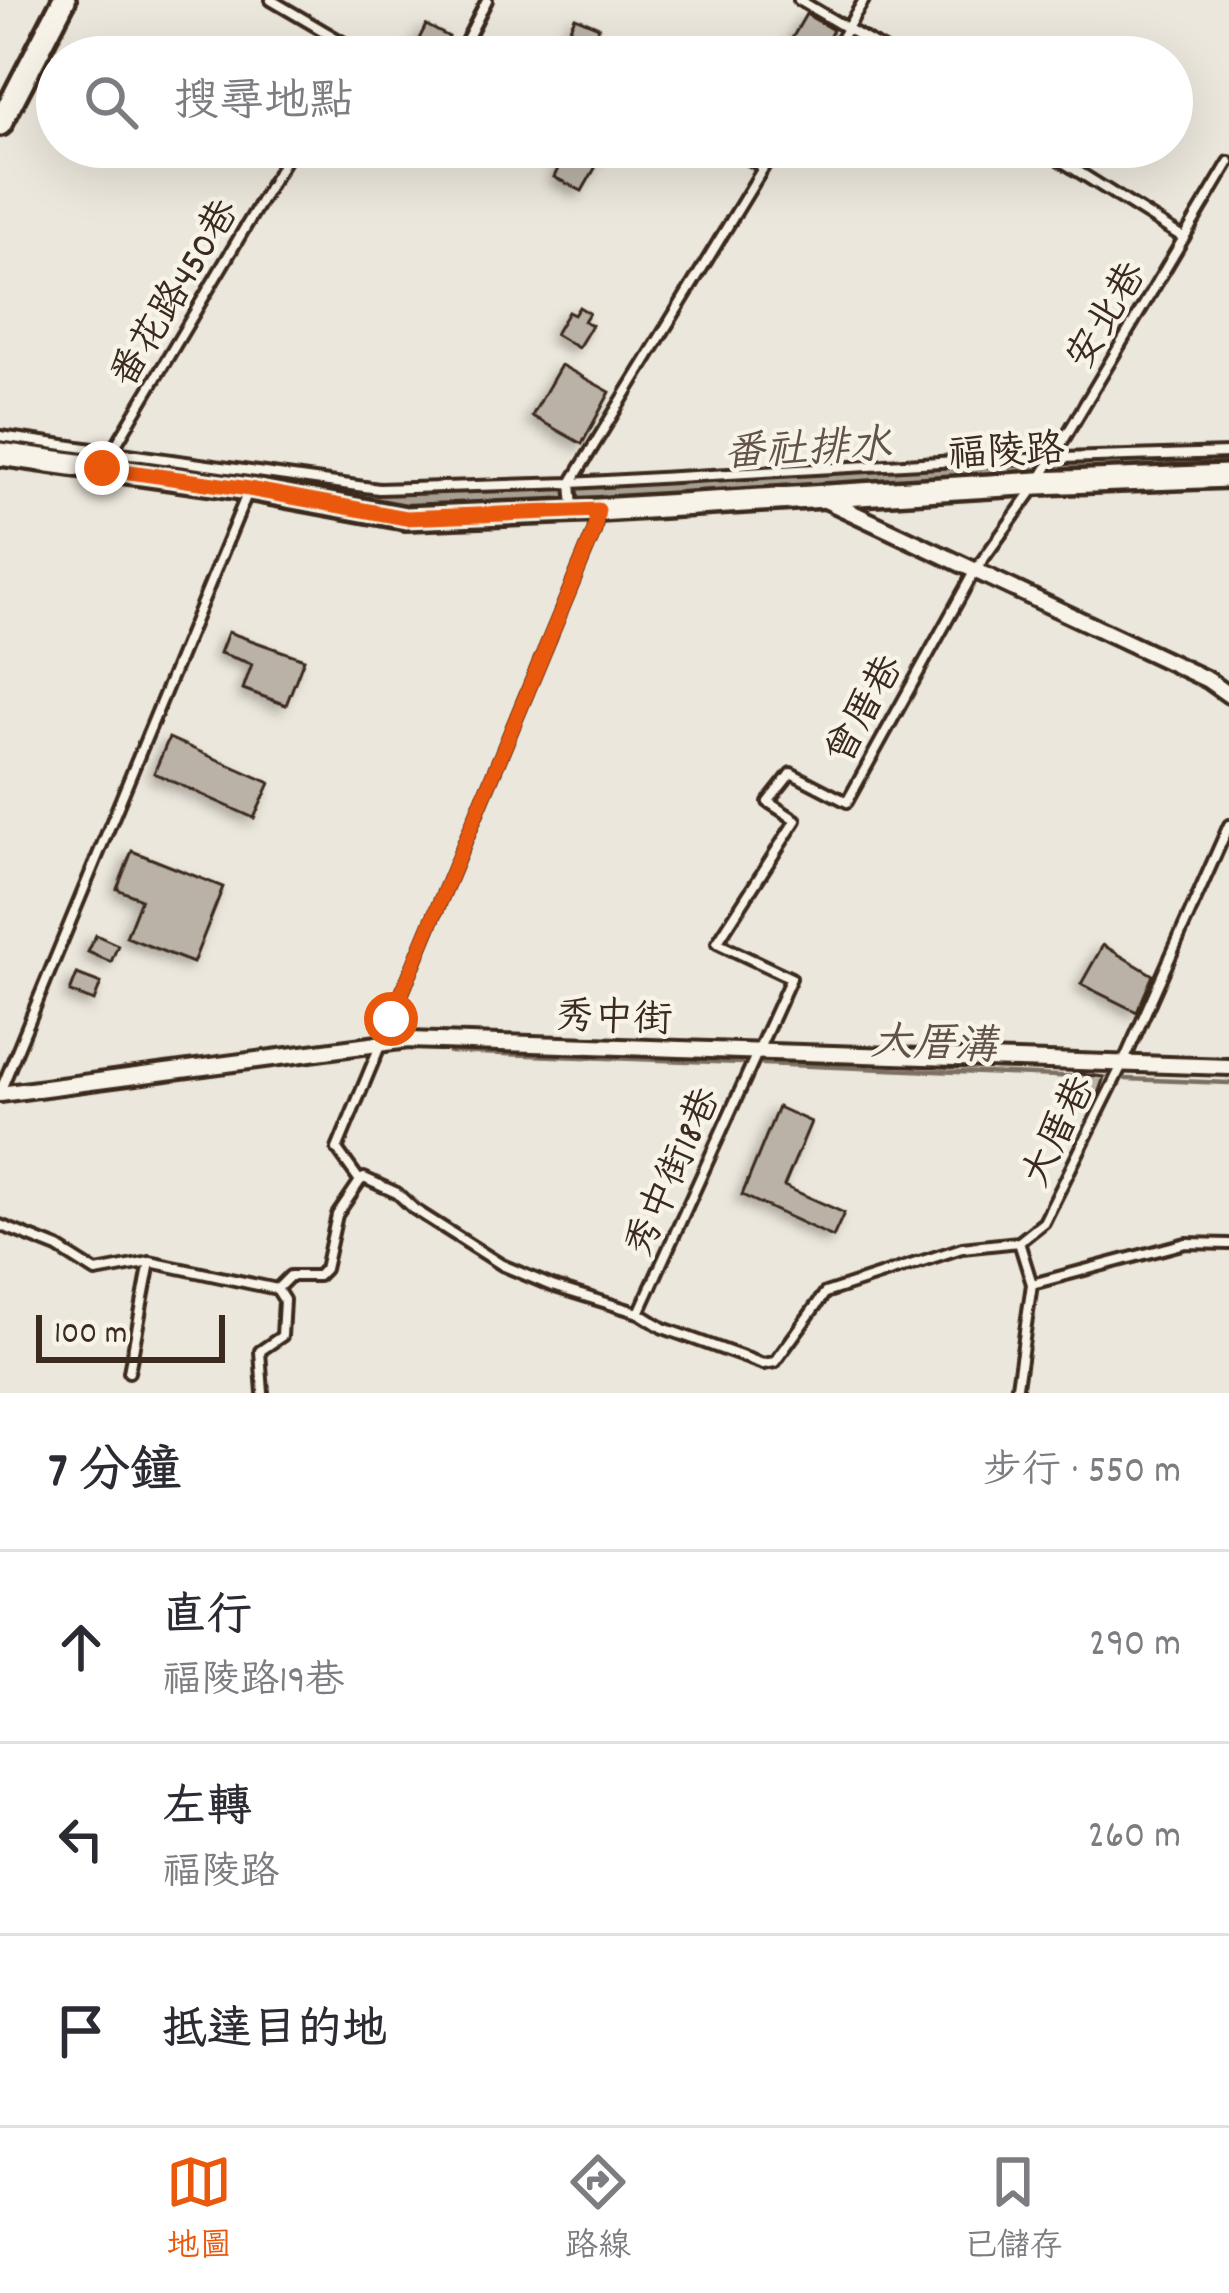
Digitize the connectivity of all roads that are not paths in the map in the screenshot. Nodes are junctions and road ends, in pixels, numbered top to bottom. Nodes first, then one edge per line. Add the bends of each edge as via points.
1 (64, 0) edge
2 (271, 0) edge
3 (487, 0) edge
4 (800, 0) edge
5 (864, 0) edge
6 (848, 27) junction
7 (45, 36) edge
8 (325, 36) edge
9 (469, 36) edge
10 (843, 36) edge
11 (862, 36) edge
12 (36, 54) edge
13 (0, 124) edge
14 (1229, 162) edge
15 (281, 168) edge
16 (763, 168) edge
17 (1072, 168) edge
18 (1184, 238) junction
19 (0, 436) edge
20 (1229, 453) edge
21 (0, 454) edge
22 (1052, 459) junction
23 (107, 460) junction
24 (1229, 476) edge
25 (571, 483) junction
26 (1038, 483) junction
27 (249, 489) junction
28 (815, 494) junction
29 (574, 510) junction
30 (598, 510) junction
31 (974, 572) junction
32 (1229, 695) edge
33 (1229, 825) edge
34 (380, 1045) junction
35 (757, 1053) junction
36 (1124, 1061) junction
37 (1229, 1067) edge
38 (0, 1093) edge
39 (360, 1181) junction
40 (0, 1225) edge
41 (1019, 1242) junction
42 (1229, 1244) edge
43 (150, 1262) junction
44 (1032, 1284) junction
45 (277, 1289) junction
46 (639, 1313) junction
47 (129, 1372) dead end
48 (263, 1393) edge
49 (1016, 1393) edge

1 - 7 street
2 - 8 lane
3 - 9 lane
4 - 6 lane
5 - 6 lane
6 - 10 lane
6 - 11 lane
12 - 13 street
14 - 18 lane, 安北巷
15 - 23 lane, 番花路450巷
16 - 25 lane
17 - 18 lane, 安北巷
18 - 22 lane, 安北巷
19 - 23 lane
20 - 22 lane
21 - 23 street, 福陵路
22 - 25 lane
22 - 26 lane, 安北巷
23 - 25 lane via 379,489
23 - 27 street, 福陵路
24 - 26 street, 福陵路
25 - 29 lane
26 - 28 street, 福陵路
26 - 31 lane, 曾厝巷
27 - 29 street, 福陵路 via 406,518
27 - 38 lane
28 - 30 street, 福陵路
28 - 31 street
29 - 30 street, 福陵路
30 - 34 lane
31 - 32 street
31 - 35 lane, 曾厝巷 via 848,802 790,773 768,802 796,820 717,943 790,978
33 - 36 lane, 大厝巷
34 - 35 street, 秀中街
34 - 38 street, 秀中街
34 - 39 lane via 337,1149
35 - 36 street, 秀中街
35 - 46 lane, 秀中街18巷
36 - 37 street, 秀中街
36 - 41 lane, 大厝巷 via 1044,1222
39 - 45 lane via 337,1215 325,1269 290,1276
39 - 46 lane via 397,1193 502,1265
40 - 43 lane via 96,1273
41 - 44 lane, 大厝巷
41 - 46 lane via 962,1248 824,1293 775,1362
42 - 44 lane via 1186,1243
43 - 45 lane
43 - 47 lane
44 - 49 lane, 大厝巷
45 - 48 lane via 282,1336 260,1351

